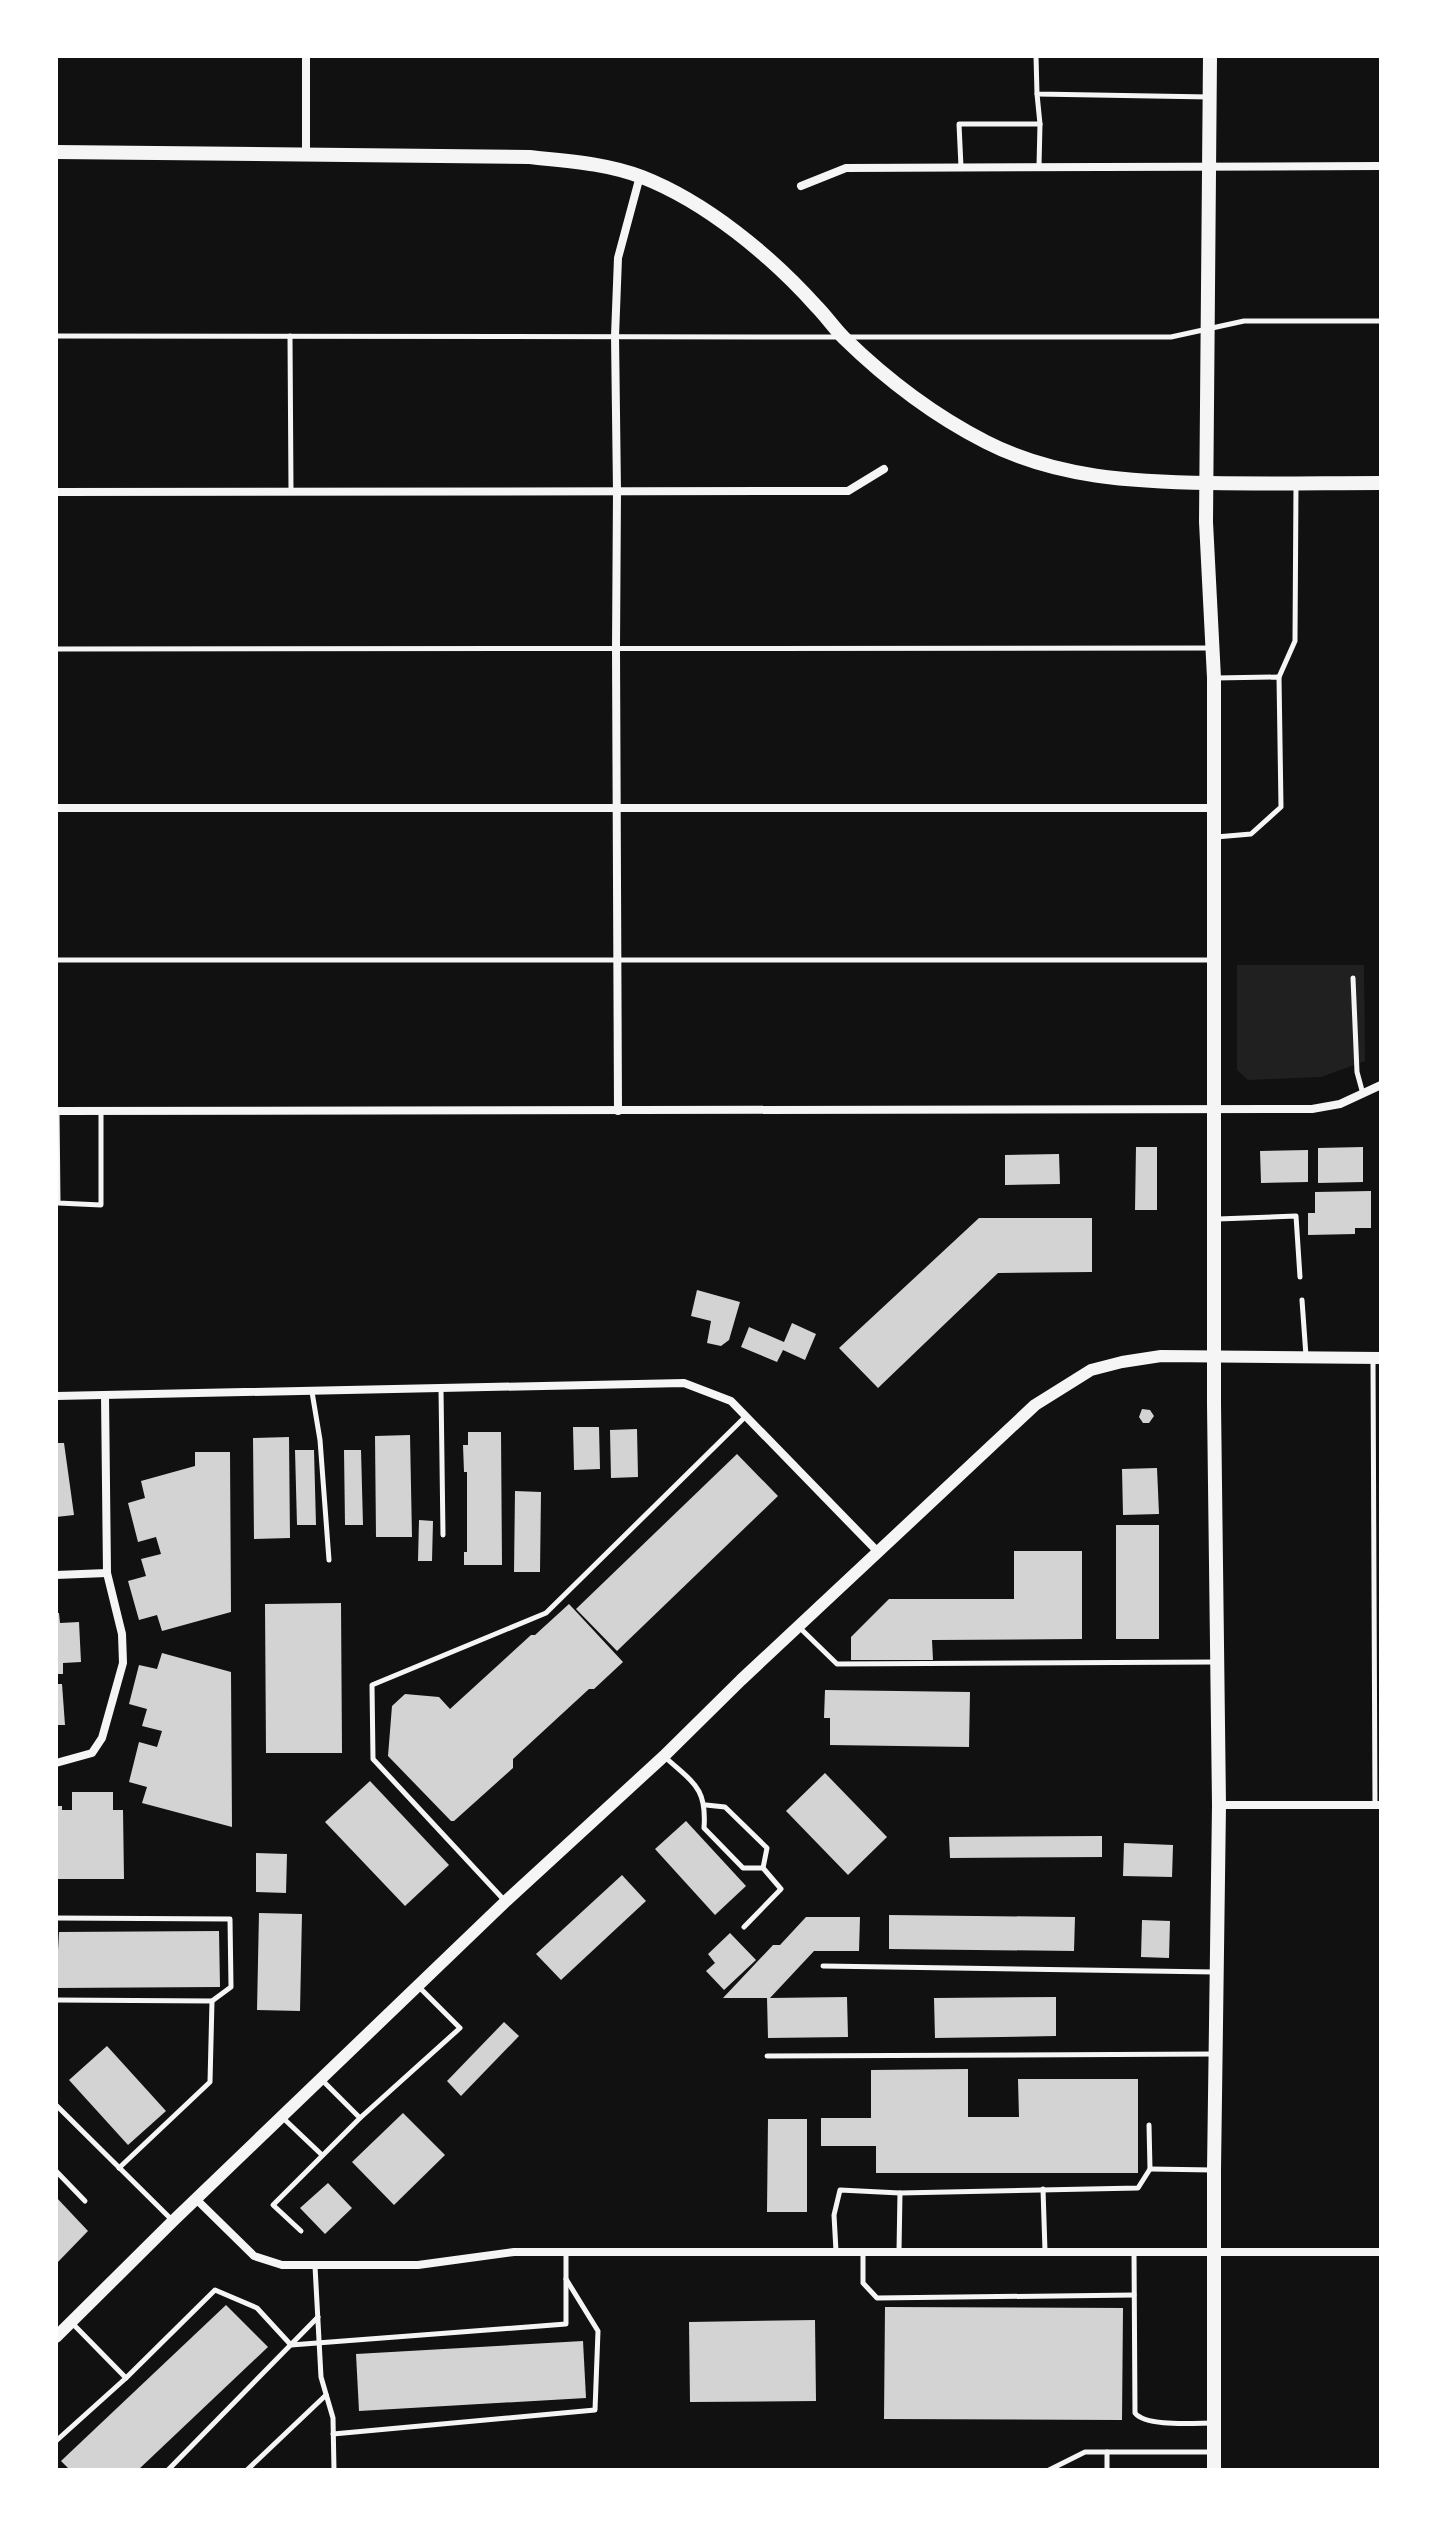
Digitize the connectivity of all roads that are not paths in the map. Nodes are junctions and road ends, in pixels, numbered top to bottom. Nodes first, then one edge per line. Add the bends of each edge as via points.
1 (306, 56) edge
2 (1036, 56) edge
3 (1210, 56) edge
4 (1037, 94) junction
5 (1211, 97) junction
6 (1040, 124) junction
7 (56, 152) edge
8 (306, 156) junction
9 (1039, 166) junction
10 (1381, 166) edge
11 (961, 167) junction
12 (1211, 167) junction
13 (640, 176) junction
14 (801, 186) dead end
15 (1381, 321) edge
16 (1208, 327) junction
17 (56, 336) edge
18 (290, 336) junction
19 (615, 336) junction
20 (842, 337) junction
21 (884, 469) dead end
22 (1206, 483) junction
23 (1381, 483) edge
24 (1296, 484) junction
25 (291, 491) junction
26 (617, 491) junction
27 (56, 492) edge
28 (1213, 648) junction
29 (56, 649) edge
30 (616, 649) junction
31 (1279, 677) junction
32 (1214, 678) junction
33 (56, 808) edge
34 (616, 808) junction
35 (1215, 808) junction
36 (1215, 837) junction
37 (56, 960) edge
38 (1215, 960) junction
39 (617, 961) junction
40 (1353, 978) dead end
41 (1381, 1085) edge
42 (1363, 1095) junction
43 (1215, 1109) junction
44 (57, 1111) edge
45 (101, 1111) junction
46 (618, 1111) junction
47 (1215, 1219) junction
48 (1300, 1277) dead end
49 (1302, 1300) dead end
50 (1215, 1357) junction
51 (1306, 1357) junction
52 (1377, 1358) edge
53 (441, 1388) junction
54 (312, 1391) junction
55 (105, 1395) junction
56 (56, 1396) edge
57 (746, 1416) junction
58 (443, 1535) dead end
59 (878, 1552) junction
60 (329, 1560) dead end
61 (107, 1573) junction
62 (56, 1575) edge
63 (798, 1627) junction
64 (1216, 1662) junction
65 (664, 1756) junction
66 (56, 1763) edge
67 (706, 1805) junction
68 (1219, 1805) junction
69 (1378, 1805) edge
70 (763, 1868) junction
71 (506, 1901) junction
72 (56, 1918) edge
73 (744, 1927) dead end
74 (823, 1966) dead end
75 (1216, 1972) junction
76 (418, 1987) junction
77 (56, 2000) edge
78 (212, 2001) junction
79 (1215, 2054) junction
80 (767, 2056) dead end
81 (322, 2079) junction
82 (56, 2105) edge
83 (282, 2117) junction
84 (360, 2118) junction
85 (1149, 2125) dead end
86 (322, 2155) junction
87 (119, 2168) junction
88 (1150, 2169) junction
89 (1214, 2170) junction
90 (56, 2171) edge
91 (1043, 2189) junction
92 (900, 2193) junction
93 (196, 2199) junction
94 (85, 2201) dead end
95 (173, 2221) junction
96 (301, 2231) dead end
97 (566, 2252) junction
98 (836, 2252) junction
99 (863, 2252) junction
100 (899, 2252) junction
101 (1045, 2252) junction
102 (1134, 2252) junction
103 (1214, 2252) junction
104 (1381, 2252) edge
105 (315, 2265) junction
106 (566, 2279) junction
107 (1134, 2295) junction
108 (318, 2317) junction
109 (72, 2322) junction
110 (56, 2337) edge
111 (319, 2343) junction
112 (291, 2345) junction
113 (126, 2378) junction
114 (326, 2395) junction
115 (1214, 2423) junction
116 (333, 2434) junction
117 (56, 2441) edge
118 (1107, 2452) junction
119 (1214, 2452) junction
120 (168, 2470) edge
121 (247, 2470) edge
122 (334, 2470) edge
123 (1049, 2470) edge
124 (1107, 2470) edge
125 (1214, 2470) edge

1 - 8 street
2 - 4 lane
3 - 5 main road
4 - 5 lane
4 - 6 lane
5 - 12 main road
6 - 9 lane
6 - 11 lane via 959,124
7 - 8 main road
8 - 13 main road via 529,157 591,163
9 - 11 street
9 - 12 street
10 - 12 street
11 - 14 street via 846,168
12 - 16 main road
13 - 19 street via 618,258
13 - 20 main road via 703,207 739,233 815,304
15 - 16 lane via 1244,321
16 - 20 lane via 1171,337
16 - 22 main road
17 - 18 lane
18 - 19 lane
18 - 25 lane
19 - 20 lane
19 - 26 street
20 - 22 main road via 927,407 987,443 1094,476
21 - 26 street via 848,491
22 - 24 main road
22 - 28 main road
23 - 24 main road
24 - 31 lane via 1295,641
25 - 26 street
25 - 27 street
26 - 30 street
28 - 30 lane
28 - 32 main road
29 - 30 lane
30 - 34 street
31 - 32 lane
31 - 36 lane via 1281,807 1251,834
32 - 35 main road
33 - 34 street
34 - 35 street
34 - 39 street
35 - 36 main road
36 - 38 main road
37 - 39 lane
38 - 39 lane
38 - 43 main road
39 - 46 street
40 - 42 lane via 1357,1072
41 - 42 street
42 - 43 street via 1312,1109
43 - 46 street
43 - 47 main road
44 - 45 street
44 - 45 lane via 58,1203 101,1205
45 - 46 street
47 - 48 lane via 1296,1216
47 - 50 main road
49 - 51 lane
50 - 51 street
50 - 59 street via 1161,1356 1091,1370 1035,1405
50 - 64 main road
51 - 52 street
52 - 69 lane
53 - 54 street
53 - 57 street via 684,1383 731,1401
53 - 58 lane
54 - 55 street
54 - 60 lane
55 - 56 street
55 - 61 street
57 - 59 street
57 - 71 lane via 546,1613 372,1685 373,1759
59 - 63 street
61 - 62 street
61 - 66 street via 122,1634 123,1663 102,1738 92,1753
63 - 64 lane via 837,1664
63 - 65 street
64 - 68 main road
65 - 67 lane via 699,1788
65 - 71 street
67 - 70 lane via 725,1807 767,1848
67 - 70 lane via 704,1828 743,1868
68 - 69 street
68 - 75 main road
70 - 73 lane via 781,1889
71 - 76 street
72 - 78 lane via 230,1919 231,1987
74 - 75 lane
75 - 79 main road
76 - 81 street
76 - 84 lane via 460,2028
77 - 78 lane
78 - 87 lane via 210,2082
79 - 80 lane
79 - 89 main road
81 - 83 street
81 - 84 lane
82 - 87 lane
83 - 86 lane
83 - 93 street
84 - 86 lane
85 - 88 lane
86 - 96 lane via 273,2205
87 - 95 lane
88 - 89 lane
88 - 91 lane via 1138,2188
89 - 103 main road
90 - 94 lane
91 - 92 lane
91 - 101 lane
92 - 98 lane via 840,2190 834,2215
92 - 100 lane
93 - 95 street
93 - 105 street via 254,2256 282,2265
95 - 109 street
97 - 98 street
97 - 105 street via 514,2252 418,2265
97 - 106 lane
98 - 99 street
99 - 100 street
99 - 107 lane via 863,2283 877,2298
100 - 101 street
101 - 102 street
102 - 103 street
102 - 107 lane
103 - 104 street
103 - 115 main road
105 - 108 lane
106 - 111 lane via 566,2324
106 - 116 lane via 598,2331 595,2410
107 - 115 lane via 1135,2413 1153,2422
108 - 111 lane
108 - 112 lane
109 - 110 street
109 - 113 lane
111 - 112 lane
111 - 114 lane
112 - 113 lane via 257,2308 215,2290
112 - 120 lane
113 - 117 lane
114 - 116 lane
114 - 121 lane
115 - 119 main road
116 - 122 lane
118 - 119 lane
118 - 123 lane via 1085,2452
118 - 124 lane
119 - 125 main road

